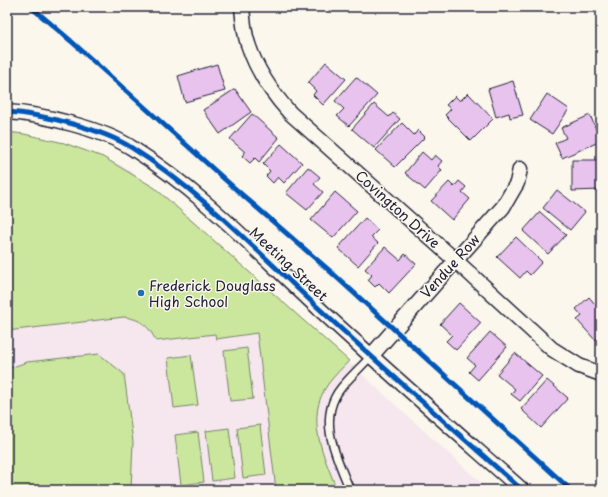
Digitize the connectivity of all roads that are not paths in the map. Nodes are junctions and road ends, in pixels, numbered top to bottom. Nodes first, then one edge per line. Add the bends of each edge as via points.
1 (242, 7) edge
2 (7, 112) edge
3 (520, 169) dead end
4 (455, 260) junction
5 (371, 356) junction
6 (601, 374) edge
7 (350, 490) edge
8 (522, 490) edge

1 - 4 street, Covington Drive via 247,43 257,65 279,100 290,113
2 - 5 street, Meeting Street via 54,120 91,130 131,147 210,207
3 - 4 street, Vendue Row via 517,183 503,207
4 - 5 street, Vendue Row
4 - 6 street, Covington Drive via 552,349 579,366
5 - 7 lane via 340,388 332,402 329,418 332,445
5 - 8 street, Meeting Street

